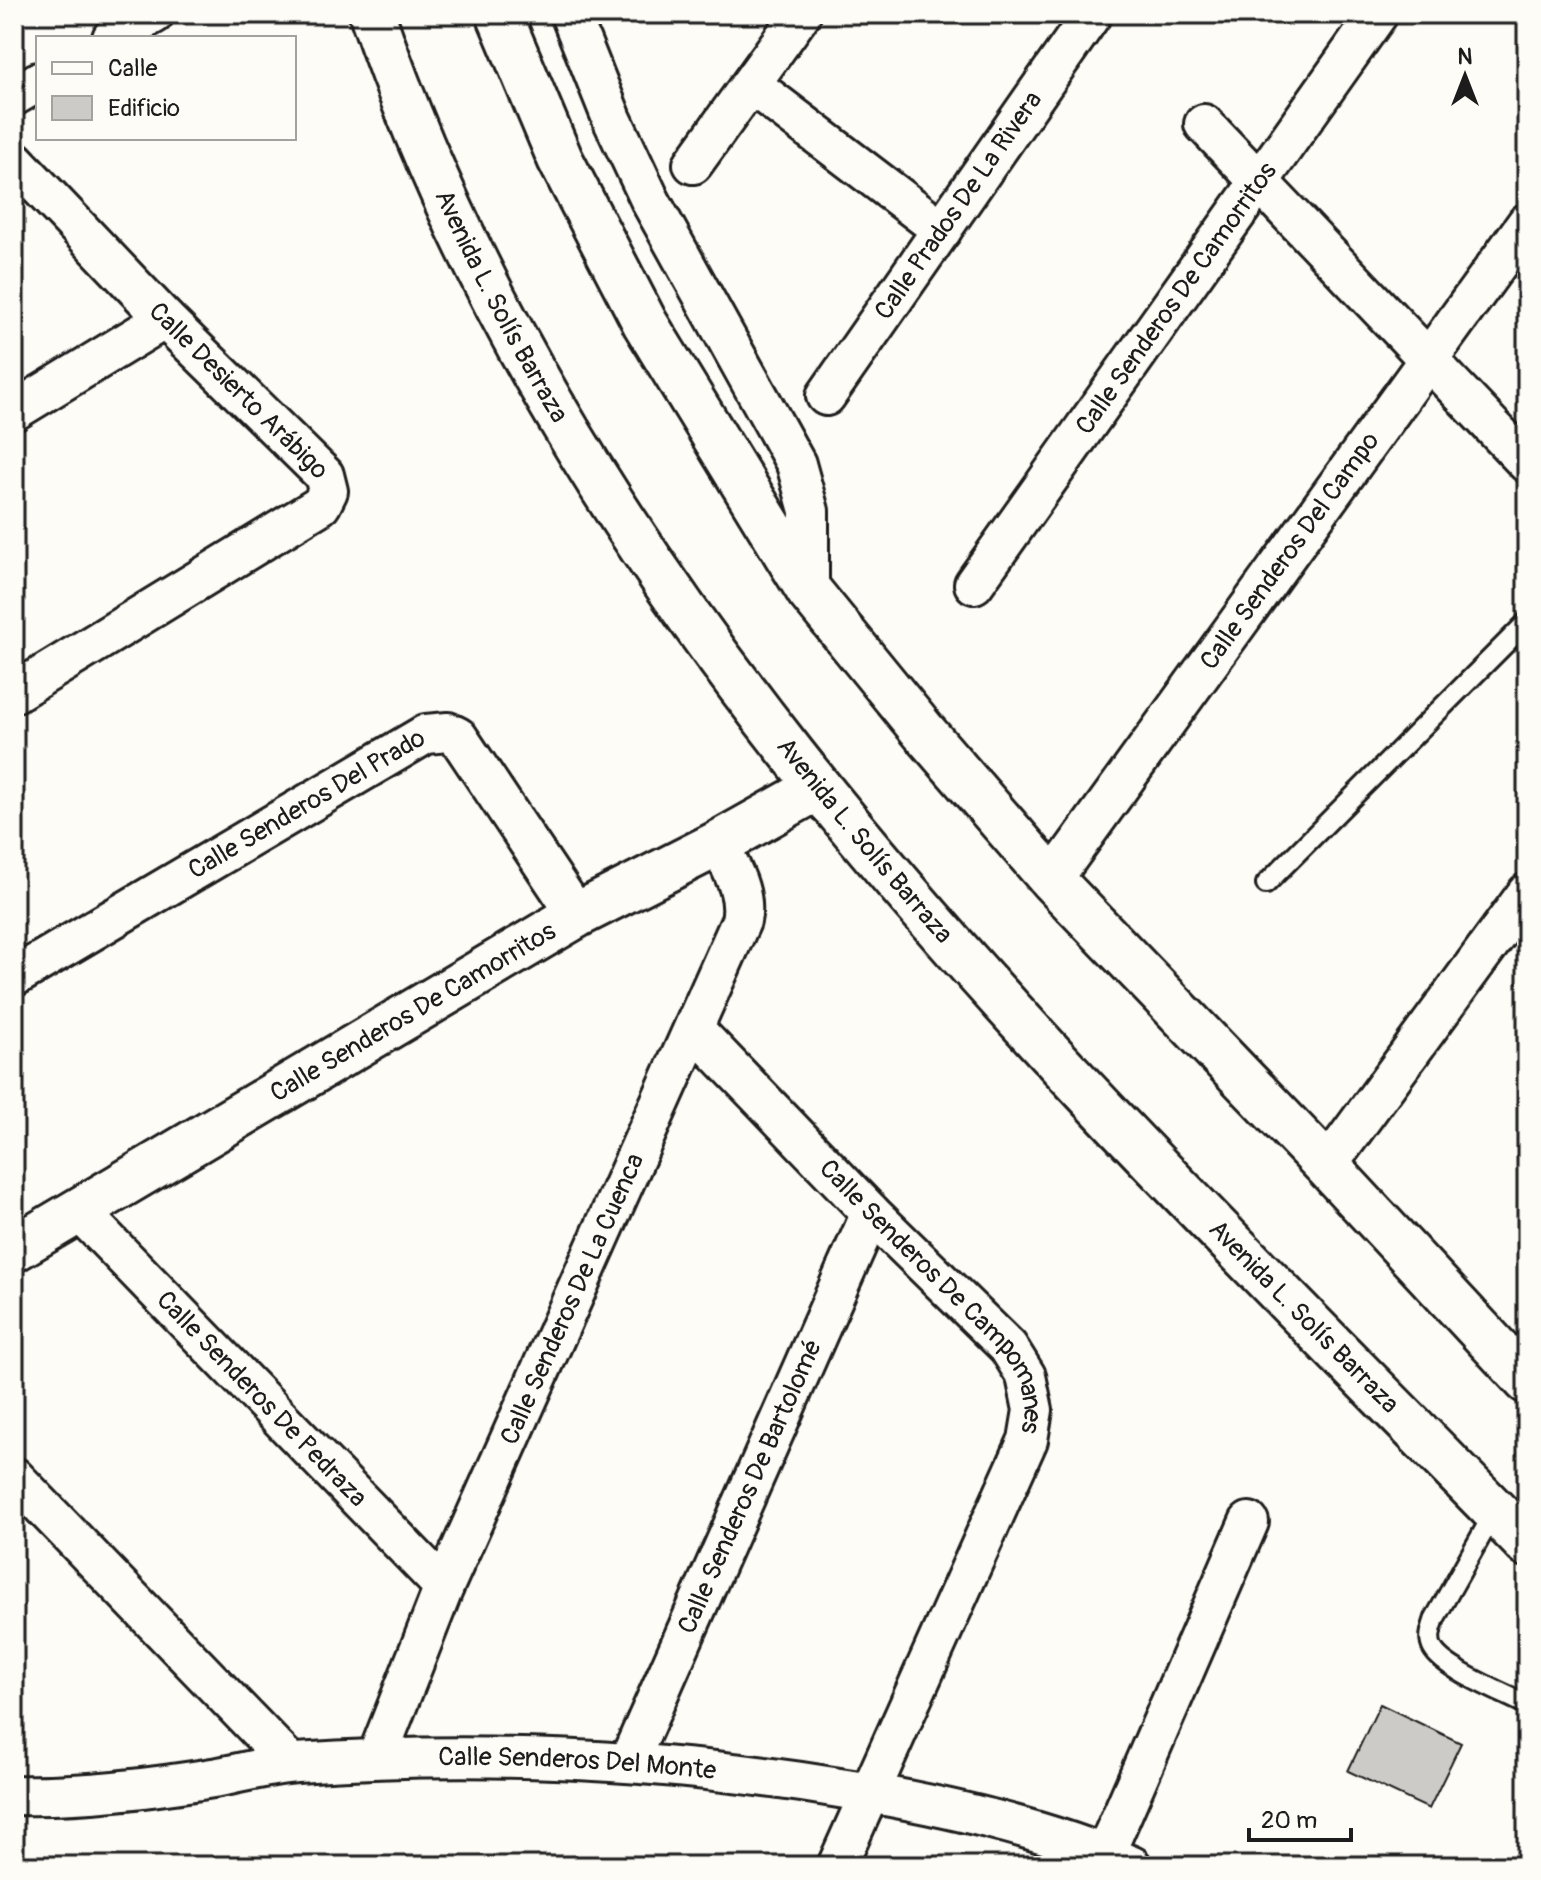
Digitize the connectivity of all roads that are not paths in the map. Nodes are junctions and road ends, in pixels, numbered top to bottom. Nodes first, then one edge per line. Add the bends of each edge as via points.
1 (372, 14) edge
2 (499, 14) edge
3 (570, 14) edge
4 (801, 14) edge
5 (1092, 14) edge
6 (1378, 14) edge
7 (36, 83) edge
8 (752, 85) junction
9 (14, 96) edge
10 (1204, 124) dead end
11 (14, 160) edge
12 (693, 164) dead end
13 (1259, 182) junction
14 (1527, 223) edge
15 (942, 230) junction
16 (165, 319) junction
17 (1429, 358) junction
18 (826, 396) dead end
19 (14, 411) edge
20 (1527, 463) edge
21 (974, 584) dead end
22 (809, 591) junction
23 (1527, 622) edge
24 (14, 693) edge
25 (817, 788) junction
26 (719, 843) junction
27 (1052, 880) junction
28 (1266, 884) dead end
29 (1527, 893) edge
30 (577, 915) junction
31 (14, 977) edge
32 (695, 1030) junction
33 (1327, 1166) junction
34 (79, 1211) junction
35 (871, 1213) junction
36 (14, 1249) edge
37 (1527, 1381) edge
38 (14, 1477) edge
39 (1495, 1511) junction
40 (1249, 1522) dead end
41 (1527, 1544) edge
42 (444, 1587) junction
43 (1527, 1705) edge
44 (377, 1757) junction
45 (629, 1761) junction
46 (290, 1763) junction
47 (869, 1793) junction
48 (14, 1795) edge
49 (1118, 1860) edge
50 (837, 1866) edge

1 - 25 main road, Avenida L. Solís Barraza via 400,95 486,282 555,409 647,553
2 - 22 main road via 560,159 645,323
3 - 22 street via 651,202 796,464 809,511
4 - 8 street
5 - 15 street, Calle Prados De La Rivera
6 - 13 street, Calle Senderos De Camorritos
7 - 9 street
8 - 12 street
8 - 15 street
10 - 13 street
11 - 16 street, Calle Desierto Arábigo
13 - 17 street
13 - 21 street, Calle Senderos De Camorritos
14 - 17 street, Calle Senderos Del Campo
15 - 18 street, Calle Prados De La Rivera
16 - 19 street
16 - 24 street, Calle Desierto Arábigo via 324,475 326,499
17 - 20 street
17 - 27 street, Calle Senderos Del Campo
22 - 27 main road
23 - 28 lane
25 - 26 main road, Calle Senderos De Camorritos
25 - 39 main road, Avenida L. Solís Barraza via 1036,1039
26 - 30 main road, Calle Senderos De Camorritos
26 - 32 street, Calle Senderos De La Cuenca via 744,905
27 - 33 main road
29 - 33 street
30 - 31 street, Calle Senderos Del Prado via 458,737 438,732 426,734
30 - 34 main road, Calle Senderos De Camorritos
32 - 35 street, Calle Senderos De Campomanes
32 - 42 street, Calle Senderos De La Cuenca
33 - 37 main road
34 - 36 main road, Calle Senderos De Camorritos
34 - 42 street, Calle Senderos De Pedraza
35 - 45 street, Calle Senderos De Bartolomé
35 - 47 street, Calle Senderos De Campomanes via 1008,1347 1026,1376 1033,1410 1028,1440
38 - 46 street
39 - 41 main road, Avenida L. Solís Barraza
39 - 43 lane via 1435,1618 1431,1647 1443,1661
40 - 49 street
42 - 44 street, Calle Senderos De La Cuenca
44 - 45 street, Calle Senderos Del Monte
44 - 46 street, Calle Senderos Del Monte
45 - 47 street, Calle Senderos Del Monte
46 - 48 street, Calle Senderos Del Monte via 123,1790
47 - 49 street, Calle Senderos Del Monte via 984,1818
47 - 50 street, Calle Senderos De Campomanes

